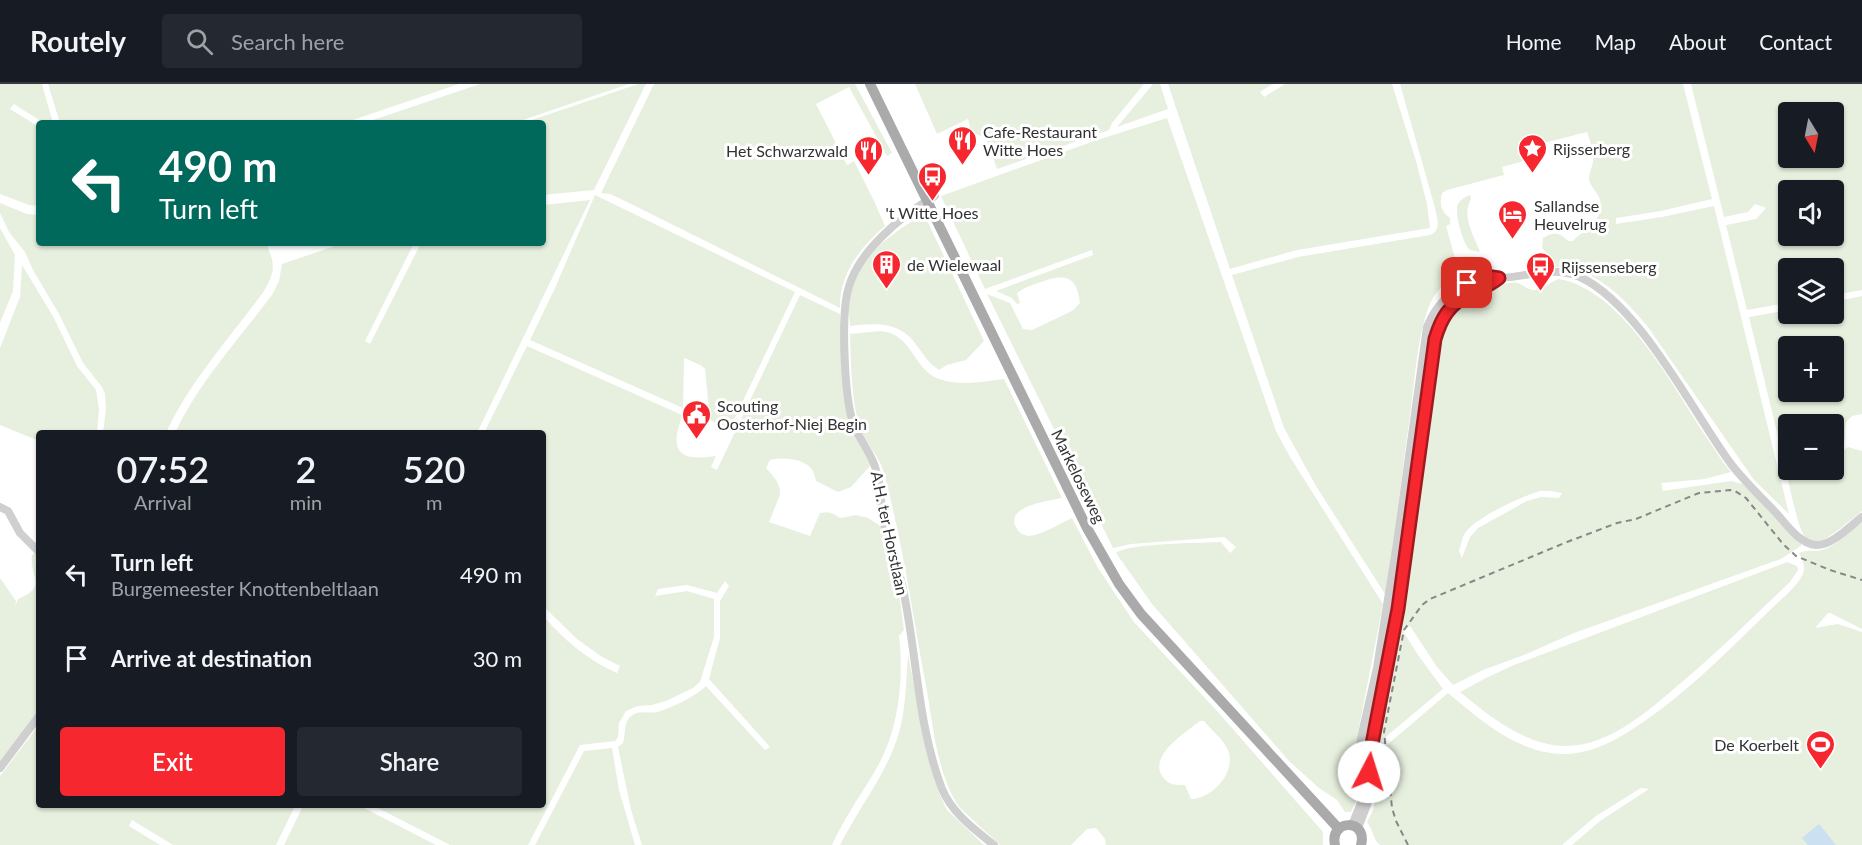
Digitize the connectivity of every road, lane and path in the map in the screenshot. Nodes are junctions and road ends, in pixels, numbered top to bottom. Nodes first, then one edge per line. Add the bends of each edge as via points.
1 (870, 84) edge
2 (931, 198) junction
3 (1499, 278) junction
4 (1414, 416) junction
5 (1424, 418) junction
6 (0, 507) edge
7 (1862, 517) edge
8 (36, 549) edge
9 (36, 720) edge
10 (0, 768) edge
11 (1355, 826) junction
12 (1339, 829) junction
13 (994, 845) edge
14 (1335, 845) edge
15 (1361, 845) edge

1 - 2 main road, Markeloseweg
2 - 12 main road, Markeloseweg via 1087,528 1119,584 1173,650
2 - 13 street, A.H. ter Horstlaan via 872,246 851,277 845,315 849,406 876,470 884,523 902,584 923,716 941,783 964,820
3 - 4 street via 1485,276 1467,283 1434,312 1427,327
3 - 5 street via 1455,302 1444,315 1435,339
3 - 7 street via 1558,271 1579,276 1597,287 1639,329 1732,465 1800,537 1812,544 1825,544
4 - 5 street
4 - 11 street via 1379,657 1361,738 1363,798
5 - 11 street via 1398,609 1371,749 1370,797
6 - 8 street
9 - 10 street
11 - 12 main road
11 - 15 main road via 1363,837
12 - 14 main road

